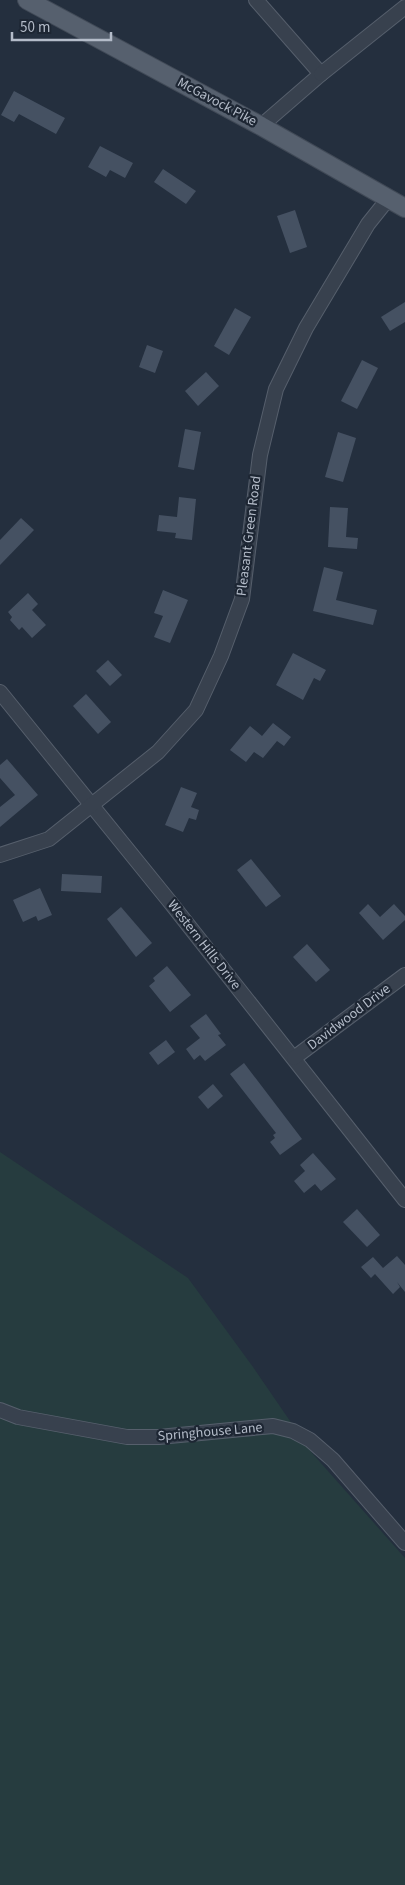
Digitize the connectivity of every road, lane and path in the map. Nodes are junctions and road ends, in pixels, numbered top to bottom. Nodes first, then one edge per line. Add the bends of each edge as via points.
1 (27, 0) edge
2 (256, 0) edge
3 (405, 7) edge
4 (321, 74) junction
5 (261, 126) junction
6 (388, 199) junction
7 (405, 208) edge
8 (0, 692) edge
9 (91, 805) junction
10 (0, 855) edge
11 (405, 975) edge
12 (294, 1058) junction
13 (405, 1200) edge
14 (0, 1410) edge
15 (405, 1543) edge

1 - 5 main road, McGavock Pike
2 - 4 street
3 - 4 street
4 - 5 street
5 - 6 main road, McGavock Pike
6 - 7 main road, McGavock Pike
6 - 9 street, Pleasant Green Road via 368,224 306,328 276,389 260,455 242,599 196,710 158,752
8 - 9 street, Western Hills Drive
9 - 10 street, Pleasant Green Road via 49,838
9 - 12 street, Western Hills Drive
11 - 12 street, Davidwood Drive
12 - 13 street, Western Hills Drive
14 - 15 street, Springhouse Lane via 18,1417 127,1437 159,1438 273,1426 293,1430 333,1460

